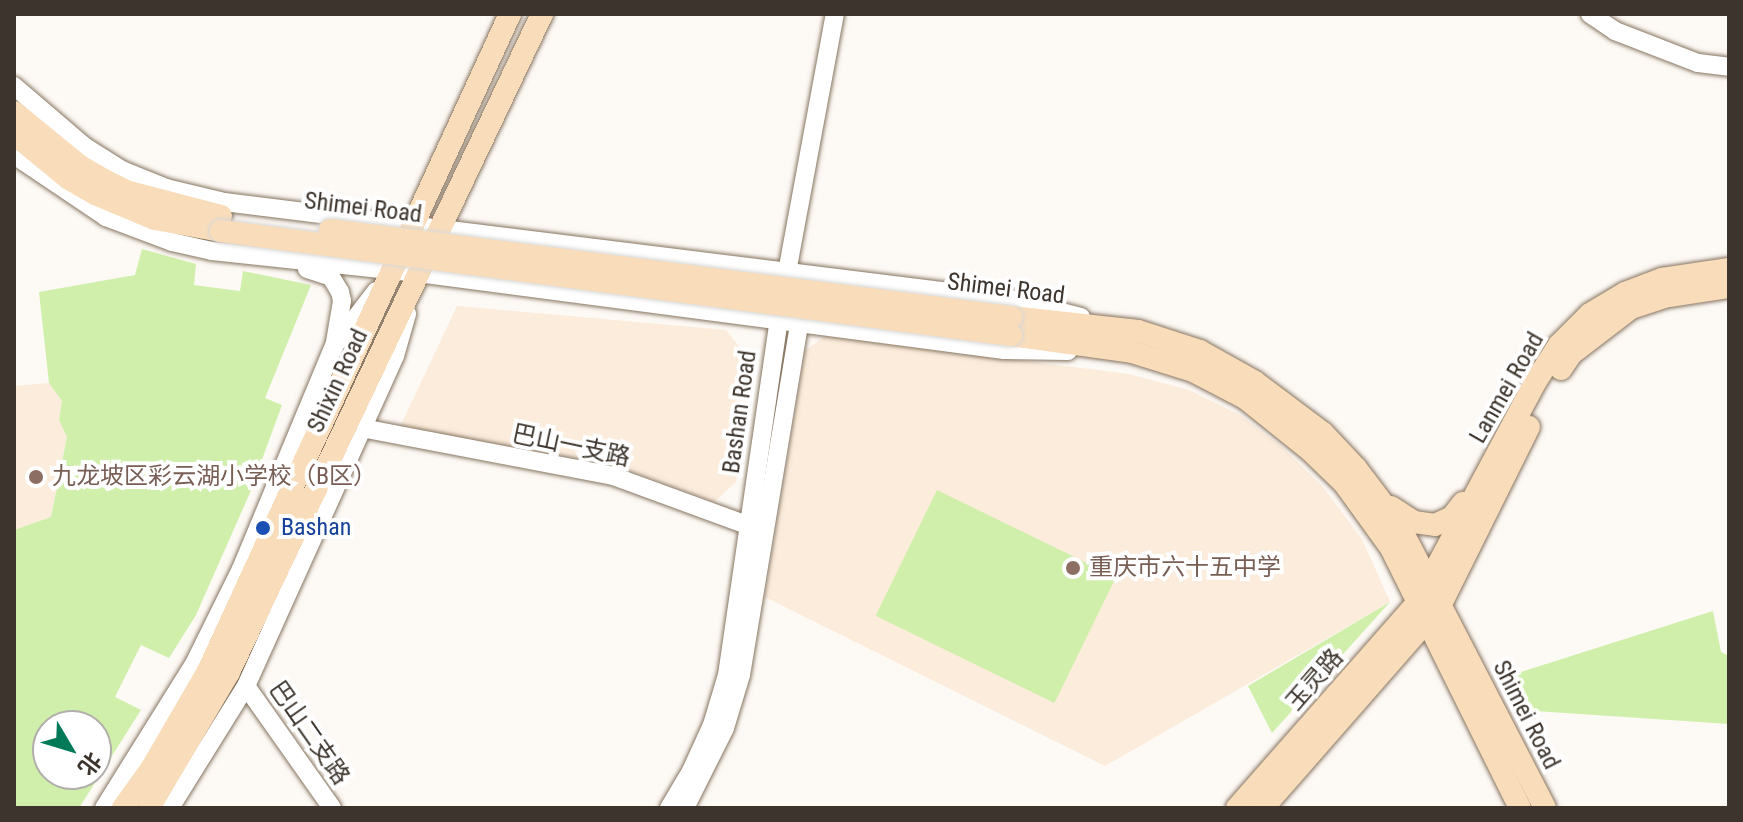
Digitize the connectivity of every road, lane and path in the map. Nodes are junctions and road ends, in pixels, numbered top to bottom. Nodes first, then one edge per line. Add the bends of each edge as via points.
1 (510, 14) edge
2 (542, 14) edge
3 (835, 14) edge
4 (1590, 14) edge
5 (1729, 67) edge
6 (14, 86) edge
7 (14, 112) edge
8 (14, 134) edge
9 (14, 155) edge
10 (221, 224) junction
11 (412, 226) junction
12 (440, 229) junction
13 (262, 257) junction
14 (1729, 269) edge
15 (392, 270) junction
16 (787, 272) junction
17 (418, 273) junction
18 (807, 274) junction
19 (1729, 287) edge
20 (778, 320) junction
21 (799, 323) junction
22 (1135, 342) junction
23 (334, 346) junction
24 (362, 428) junction
25 (1490, 467) junction
26 (1382, 499) junction
27 (756, 528) junction
28 (1424, 593) junction
29 (1434, 615) junction
30 (246, 686) junction
31 (1263, 798) edge
32 (104, 808) edge
33 (123, 808) edge
34 (149, 808) edge
35 (170, 808) edge
36 (332, 808) edge
37 (669, 808) edge
38 (685, 808) edge
39 (1237, 808) edge
40 (1520, 808) edge
41 (1545, 808) edge

1 - 11 main road, Shixin Road
2 - 12 main road, Shixin Road
3 - 16 street, Bashan Road
4 - 5 street via 1615,31 1698,63
6 - 11 street via 84,146 122,170 166,188 224,202
7 - 10 main road via 104,180
8 - 10 main road via 95,194 155,219
9 - 13 street via 75,199 136,230 172,242
10 - 22 main road, Shimei Road, bridge
11 - 12 street
11 - 15 main road, Shixin Road
12 - 16 street
12 - 17 main road, Shixin Road
13 - 15 street
13 - 23 street via 322,273 336,282 342,301
14 - 25 main road, Lanmei Road via 1662,279 1590,314 1551,357
15 - 17 street
15 - 23 street
15 - 33 main road, Shixin Road via 215,657
16 - 18 street
16 - 20 street, Bashan Road
17 - 20 street
17 - 24 street via 395,356
17 - 34 main road, Shixin Road via 229,672
18 - 21 street, Bashan Road
18 - 22 street via 1014,300
19 - 29 main road, Lanmei Road via 1631,308 1571,354 1547,391
20 - 21 street
20 - 27 street, Bashan Road
21 - 22 street via 1004,350
21 - 27 street, Bashan Road
22 - 26 main road, Shimei Road via 1200,351 1289,404 1323,433
22 - 28 main road, Shimei Road via 1245,398 1311,451 1344,483
23 - 32 street via 241,569 194,664
24 - 27 street, 巴山一支路 via 613,476
24 - 30 street
25 - 26 main road via 1444,523 1414,522
25 - 28 main road, Lanmei Road
26 - 28 main road, Shimei Road
27 - 37 street, Bashan Road via 712,725
27 - 38 street, Bashan Road via 741,675 725,728
28 - 29 main road, Shimei Road
28 - 31 main road, 玉灵路
29 - 31 main road, 玉灵路
29 - 40 main road, Shimei Road
29 - 41 main road, Shimei Road
30 - 35 street
30 - 36 street, 巴山二支路
31 - 39 main road, 玉灵路

